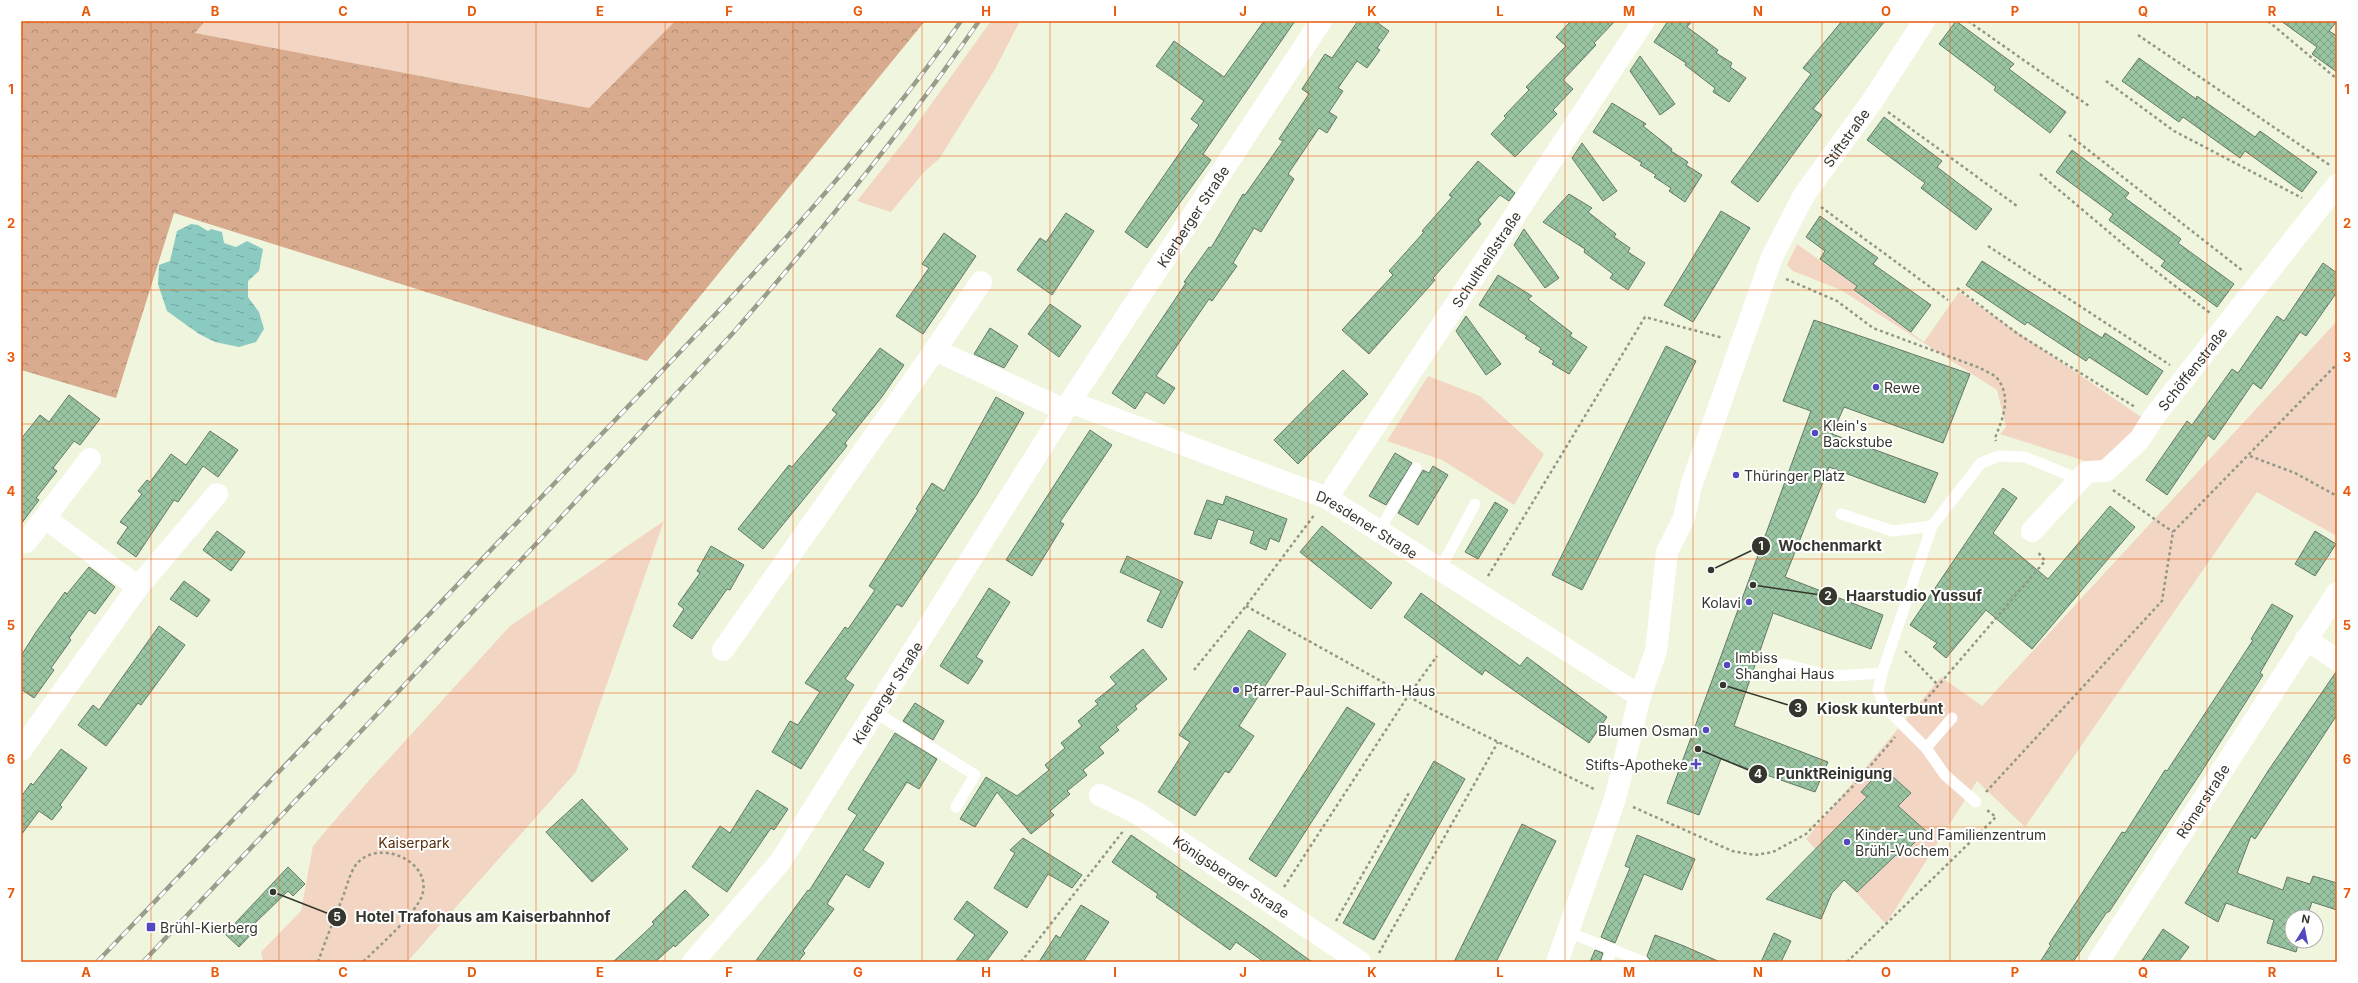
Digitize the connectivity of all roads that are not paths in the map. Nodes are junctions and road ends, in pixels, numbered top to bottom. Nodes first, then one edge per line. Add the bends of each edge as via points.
1 (1321, 21) edge
2 (1644, 21) edge
3 (1924, 21) edge
4 (2337, 185) edge
5 (981, 282) dead end
6 (935, 350) junction
7 (1067, 406) junction
8 (90, 459) dead end
9 (1416, 468) dead end
10 (2084, 476) junction
11 (218, 494) dead end
12 (1327, 498) junction
13 (1475, 504) dead end
14 (1841, 514) dead end
15 (45, 518) junction
16 (1932, 526) junction
17 (1379, 531) junction
18 (2032, 531) road end
19 (26, 542) dead end
20 (1440, 569) junction
21 (138, 587) junction
22 (2337, 593) edge
23 (2306, 639) junction
24 (723, 650) dead end
25 (2337, 660) edge
26 (1783, 664) dead end
27 (1882, 673) junction
28 (1640, 696) junction
29 (875, 712) junction
30 (1952, 718) dead end
31 (1926, 748) junction
32 (21, 750) edge
33 (1100, 795) dead end
34 (1976, 802) road end
35 (956, 807) dead end
36 (1568, 932) junction
37 (1612, 949) junction
38 (1369, 959) edge
39 (693, 962) edge
40 (1557, 962) edge
41 (1607, 962) edge
42 (1644, 962) edge
43 (2098, 962) edge

1 - 7 street, Kierberger Straße
2 - 12 street, Schultheißstraße
3 - 28 street, Stiftstraße via 1873,100 1804,195 1769,264 1691,486 1684,518 1667,552 1656,651
4 - 10 street, Schöffenstraße via 2153,418 2140,439 2106,471
5 - 6 street
6 - 7 street
6 - 24 street
7 - 12 street, Dresdener Straße
7 - 29 street, Kierberger Straße
8 - 15 street
9 - 17 lane
10 - 16 lane via 2025,457 1998,456 1981,463
10 - 18 street
11 - 21 street
12 - 17 street, Dresdener Straße
13 - 20 lane
14 - 16 lane via 1893,531
15 - 19 street
15 - 21 street
16 - 27 lane
17 - 20 street, Dresdener Straße
20 - 28 street, Dresdener Straße
21 - 32 street
22 - 23 street, Römerstraße
23 - 25 street
23 - 43 street, Römerstraße
26 - 27 lane via 1833,676
27 - 31 lane via 1878,691 1885,707
28 - 36 street via 1615,799
29 - 35 lane via 975,775
29 - 39 street, Kierberger Straße via 780,862
30 - 31 lane
31 - 34 lane via 1945,775
33 - 38 street, Königsberger Straße via 1137,813 1326,939
36 - 37 lane
36 - 40 street
37 - 41 lane
37 - 42 lane

